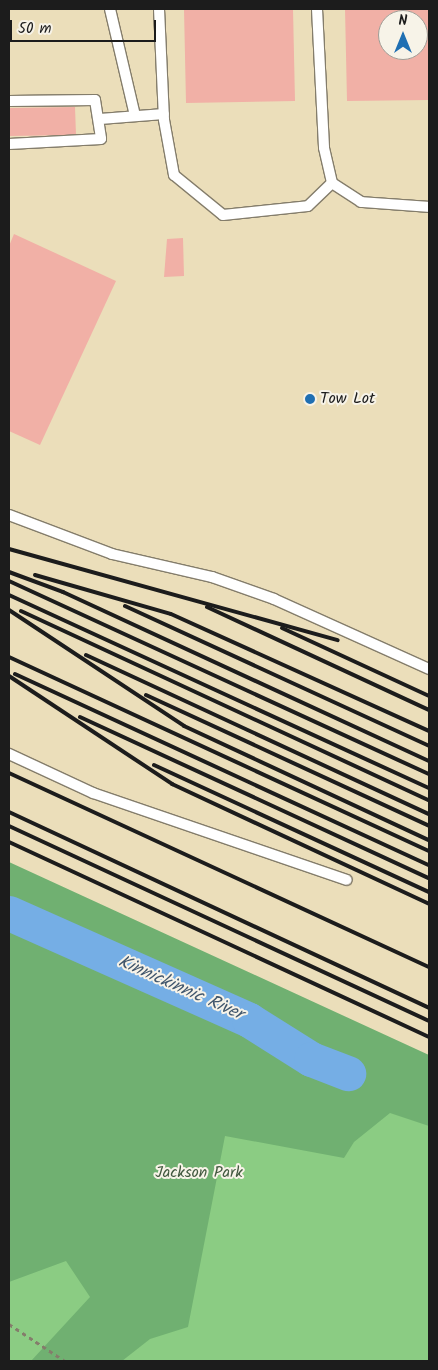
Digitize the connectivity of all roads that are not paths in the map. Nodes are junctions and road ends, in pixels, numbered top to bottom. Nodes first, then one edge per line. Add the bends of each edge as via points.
1 (110, 9) edge
2 (160, 9) edge
3 (317, 9) edge
4 (9, 101) edge
5 (164, 114) junction
6 (135, 116) junction
7 (100, 119) junction
8 (9, 144) edge
9 (332, 182) junction
10 (429, 207) edge
11 (9, 514) edge
12 (429, 669) edge
13 (9, 754) edge
14 (347, 880) dead end

1 - 6 lane
2 - 5 lane
3 - 9 lane via 324,148
4 - 7 lane via 46,104 95,100
5 - 6 lane
5 - 9 lane via 174,175 223,216 308,206
6 - 7 lane
7 - 8 lane via 101,140 47,138
9 - 10 lane via 362,202
11 - 12 lane via 112,554 212,577 274,599
13 - 14 lane via 93,793

